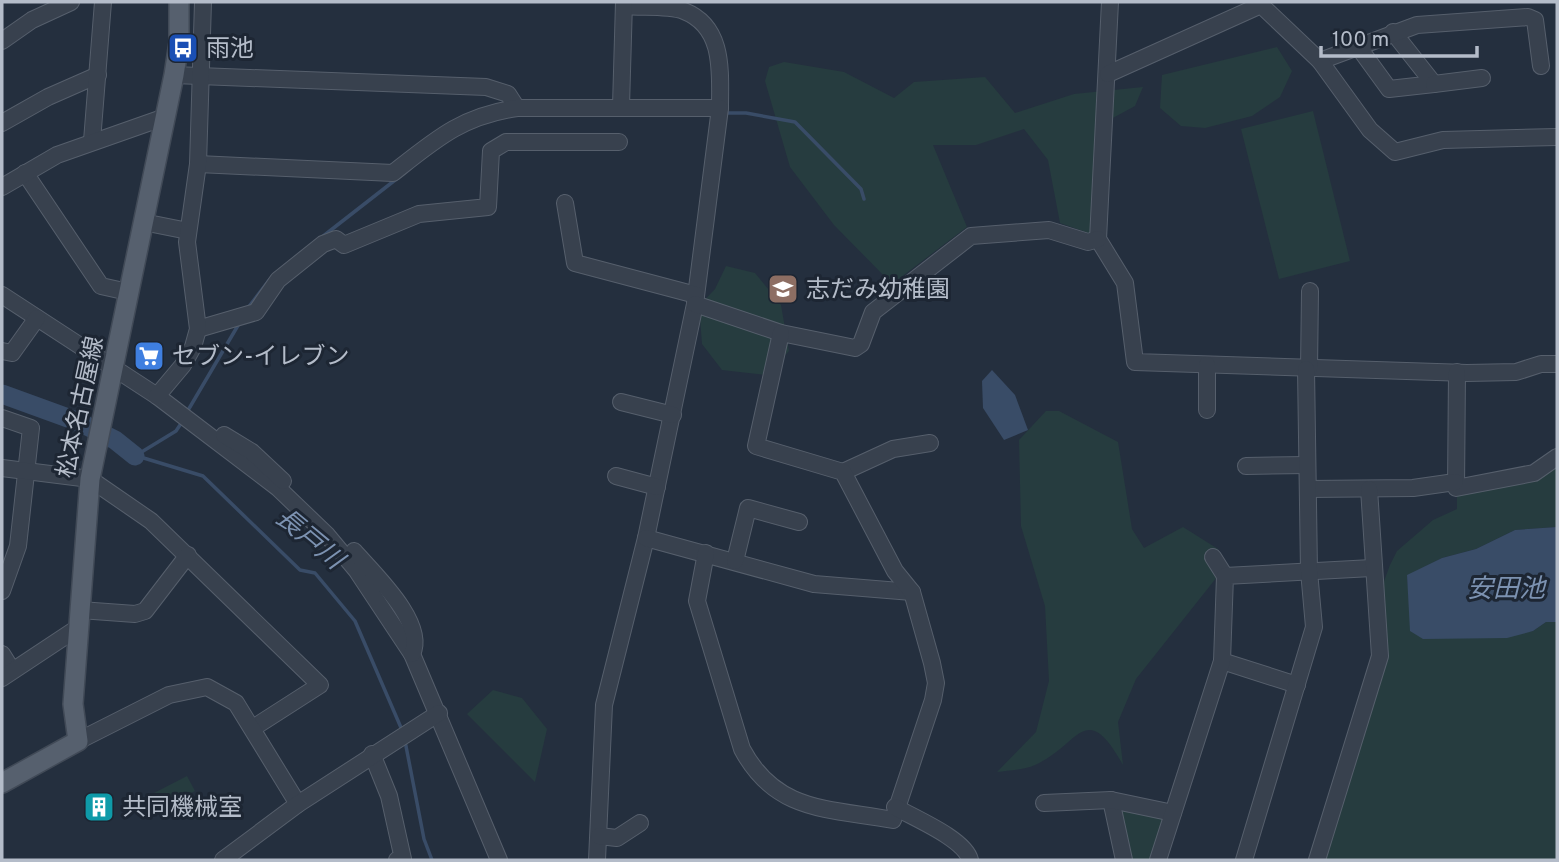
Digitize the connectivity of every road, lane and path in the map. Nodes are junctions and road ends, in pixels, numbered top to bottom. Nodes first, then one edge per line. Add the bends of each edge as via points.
1 (71, 2) edge
2 (103, 2) edge
3 (179, 2) edge
4 (203, 2) edge
5 (1110, 2) edge
6 (624, 4) edge
7 (1393, 32) junction
8 (2, 41) edge
9 (1357, 45) junction
10 (1320, 61) junction
11 (1541, 66) dead end
12 (1108, 74) junction
13 (98, 75) junction
14 (174, 75) junction
15 (199, 76) junction
16 (1482, 78) dead end
17 (1434, 84) junction
18 (621, 106) junction
19 (517, 108) junction
20 (720, 113) junction
21 (165, 117) junction
22 (2, 123) edge
23 (1557, 137) edge
24 (92, 141) junction
25 (619, 142) dead end
26 (198, 164) junction
27 (25, 173) junction
28 (2, 187) edge
29 (565, 203) dead end
30 (143, 222) junction
31 (188, 231) junction
32 (1098, 239) junction
33 (1310, 291) dead end
34 (128, 292) junction
35 (2, 295) edge
36 (695, 300) junction
37 (37, 317) junction
38 (198, 329) junction
39 (781, 332) junction
40 (2, 351) edge
41 (1207, 365) junction
42 (1557, 365) edge
43 (1307, 369) junction
44 (114, 370) junction
45 (1457, 372) junction
46 (158, 396) junction
47 (621, 402) dead end
48 (1207, 410) dead end
49 (673, 415) junction
50 (2, 418) edge
51 (930, 443) dead end
52 (1557, 457) edge
53 (1307, 465) junction
54 (1246, 466) dead end
55 (2, 468) edge
56 (26, 471) junction
57 (843, 472) junction
58 (616, 476) dead end
59 (90, 479) junction
60 (1455, 482) junction
61 (657, 487) junction
62 (1308, 489) junction
63 (1368, 489) junction
64 (799, 522) dead end
65 (646, 538) junction
66 (706, 553) junction
67 (188, 555) junction
68 (1213, 557) dead end
69 (735, 561) junction
70 (1372, 568) junction
71 (1310, 571) junction
72 (1225, 576) junction
73 (2, 591) edge
74 (912, 592) junction
75 (79, 619) junction
76 (2, 654) edge
77 (1222, 661) junction
78 (7, 674) edge
79 (1297, 685) junction
80 (439, 713) junction
81 (253, 728) junction
82 (78, 741) junction
83 (372, 754) junction
84 (2, 783) edge
85 (1111, 800) junction
86 (1044, 803) dead end
87 (298, 804) junction
88 (895, 807) junction
89 (1172, 813) junction
90 (640, 823) dead end
91 (598, 836) junction
92 (223, 860) edge
93 (397, 860) edge
94 (499, 860) edge
95 (597, 860) edge
96 (970, 860) edge
97 (1124, 860) edge
98 (1158, 860) edge
99 (1244, 860) edge
100 (1317, 860) edge

1 - 8 street via 32,20
2 - 13 street
3 - 14 main road, 松本名古屋線
4 - 15 street
5 - 12 street
6 - 18 street
6 - 20 street via 684,11 704,26 720,58
7 - 9 street
7 - 11 street via 1418,25 1528,17 1535,20
7 - 17 street
9 - 10 street
9 - 17 street via 1388,89
10 - 12 street via 1261,5
10 - 23 street via 1370,130 1395,152 1443,140
12 - 32 street
13 - 22 street
13 - 24 street
14 - 15 street
14 - 21 main road, 松本名古屋線
15 - 19 street via 485,88 509,94
15 - 26 street
16 - 17 street
18 - 19 street
18 - 20 street
19 - 26 street via 462,123 393,173
20 - 36 street
21 - 24 street
21 - 30 main road, 松本名古屋線
24 - 27 street
25 - 38 street via 506,142 491,151 488,207 419,214 344,245 336,239 323,244 278,280 256,312
26 - 31 street
27 - 28 street
27 - 34 street via 101,286
29 - 36 street via 575,263
30 - 31 street
30 - 34 main road, 松本名古屋線
31 - 38 street
32 - 39 street via 1088,242 1049,230 971,236 873,312 861,344 855,348
32 - 41 street via 1125,283 1135,362
33 - 43 street
34 - 44 main road, 松本名古屋線
35 - 37 street
36 - 39 street
36 - 49 street
37 - 40 street via 12,354
37 - 44 street
38 - 46 street via 183,365
39 - 57 street via 756,446
41 - 43 street
41 - 48 street
42 - 45 street via 1541,364 1516,372
43 - 45 street
43 - 53 street
44 - 46 street
44 - 59 main road, 松本名古屋線
45 - 60 street
46 - 80 street via 208,436 222,434 252,452 337,533 409,618 416,646 412,654
47 - 49 street
49 - 61 street
50 - 56 street via 31,428
51 - 57 street via 893,449
52 - 60 street via 1534,473 1456,488
53 - 54 street
53 - 62 street
55 - 56 street
56 - 59 street
56 - 73 street via 19,546
57 - 74 street via 895,571
58 - 61 street
59 - 67 street via 151,521
59 - 75 main road, 松本名古屋線
60 - 63 street
61 - 65 street
62 - 63 street
62 - 71 street
63 - 70 street
64 - 69 street via 748,508
65 - 66 street
65 - 91 street via 604,705
66 - 69 street
66 - 88 street via 698,601 751,766 777,793 802,803 893,820
67 - 75 street via 145,611
67 - 81 street via 320,685
68 - 72 street
69 - 74 street via 814,584
70 - 71 street
70 - 100 street via 1380,656
71 - 72 street
71 - 79 street via 1314,627
72 - 77 street
74 - 88 street via 936,683
75 - 78 street
75 - 82 main road, 松本名古屋線 via 74,704
76 - 78 street
77 - 79 street
77 - 89 street
79 - 99 street
80 - 83 street
80 - 94 street
81 - 82 street via 236,703 206,687 169,695
81 - 87 street
82 - 84 main road
83 - 87 street
83 - 93 street via 389,796 403,859
85 - 86 street
85 - 89 street
85 - 97 street
87 - 92 street
88 - 96 street via 958,843
89 - 98 street
90 - 91 street via 617,838
91 - 95 street

